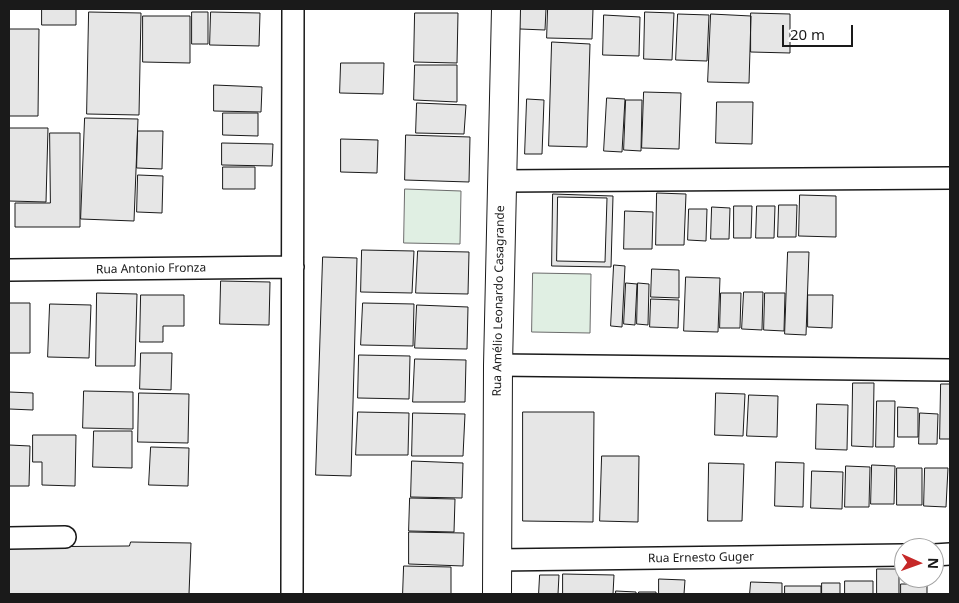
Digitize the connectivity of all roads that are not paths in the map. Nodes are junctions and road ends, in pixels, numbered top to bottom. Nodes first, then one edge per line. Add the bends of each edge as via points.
1 (294, 9) edge
2 (506, 9) edge
3 (950, 178) edge
4 (501, 181) junction
5 (293, 267) junction
6 (9, 270) edge
7 (498, 365) junction
8 (950, 370) edge
9 (65, 537) dead end
10 (9, 538) edge
11 (894, 555) edge
12 (497, 560) junction
13 (292, 594) edge
14 (497, 594) edge

1 - 5 street
2 - 4 street, Rua Amélio Leonardo Casagrande
3 - 4 street
4 - 7 street, Rua Amélio Leonardo Casagrande
5 - 6 street, Rua Antonio Fronza
5 - 13 street
7 - 8 street
7 - 12 street, Rua Amélio Leonardo Casagrande
9 - 10 street
11 - 12 street, Rua Ernesto Guger
12 - 14 street, Rua Amélio Leonardo Casagrande

